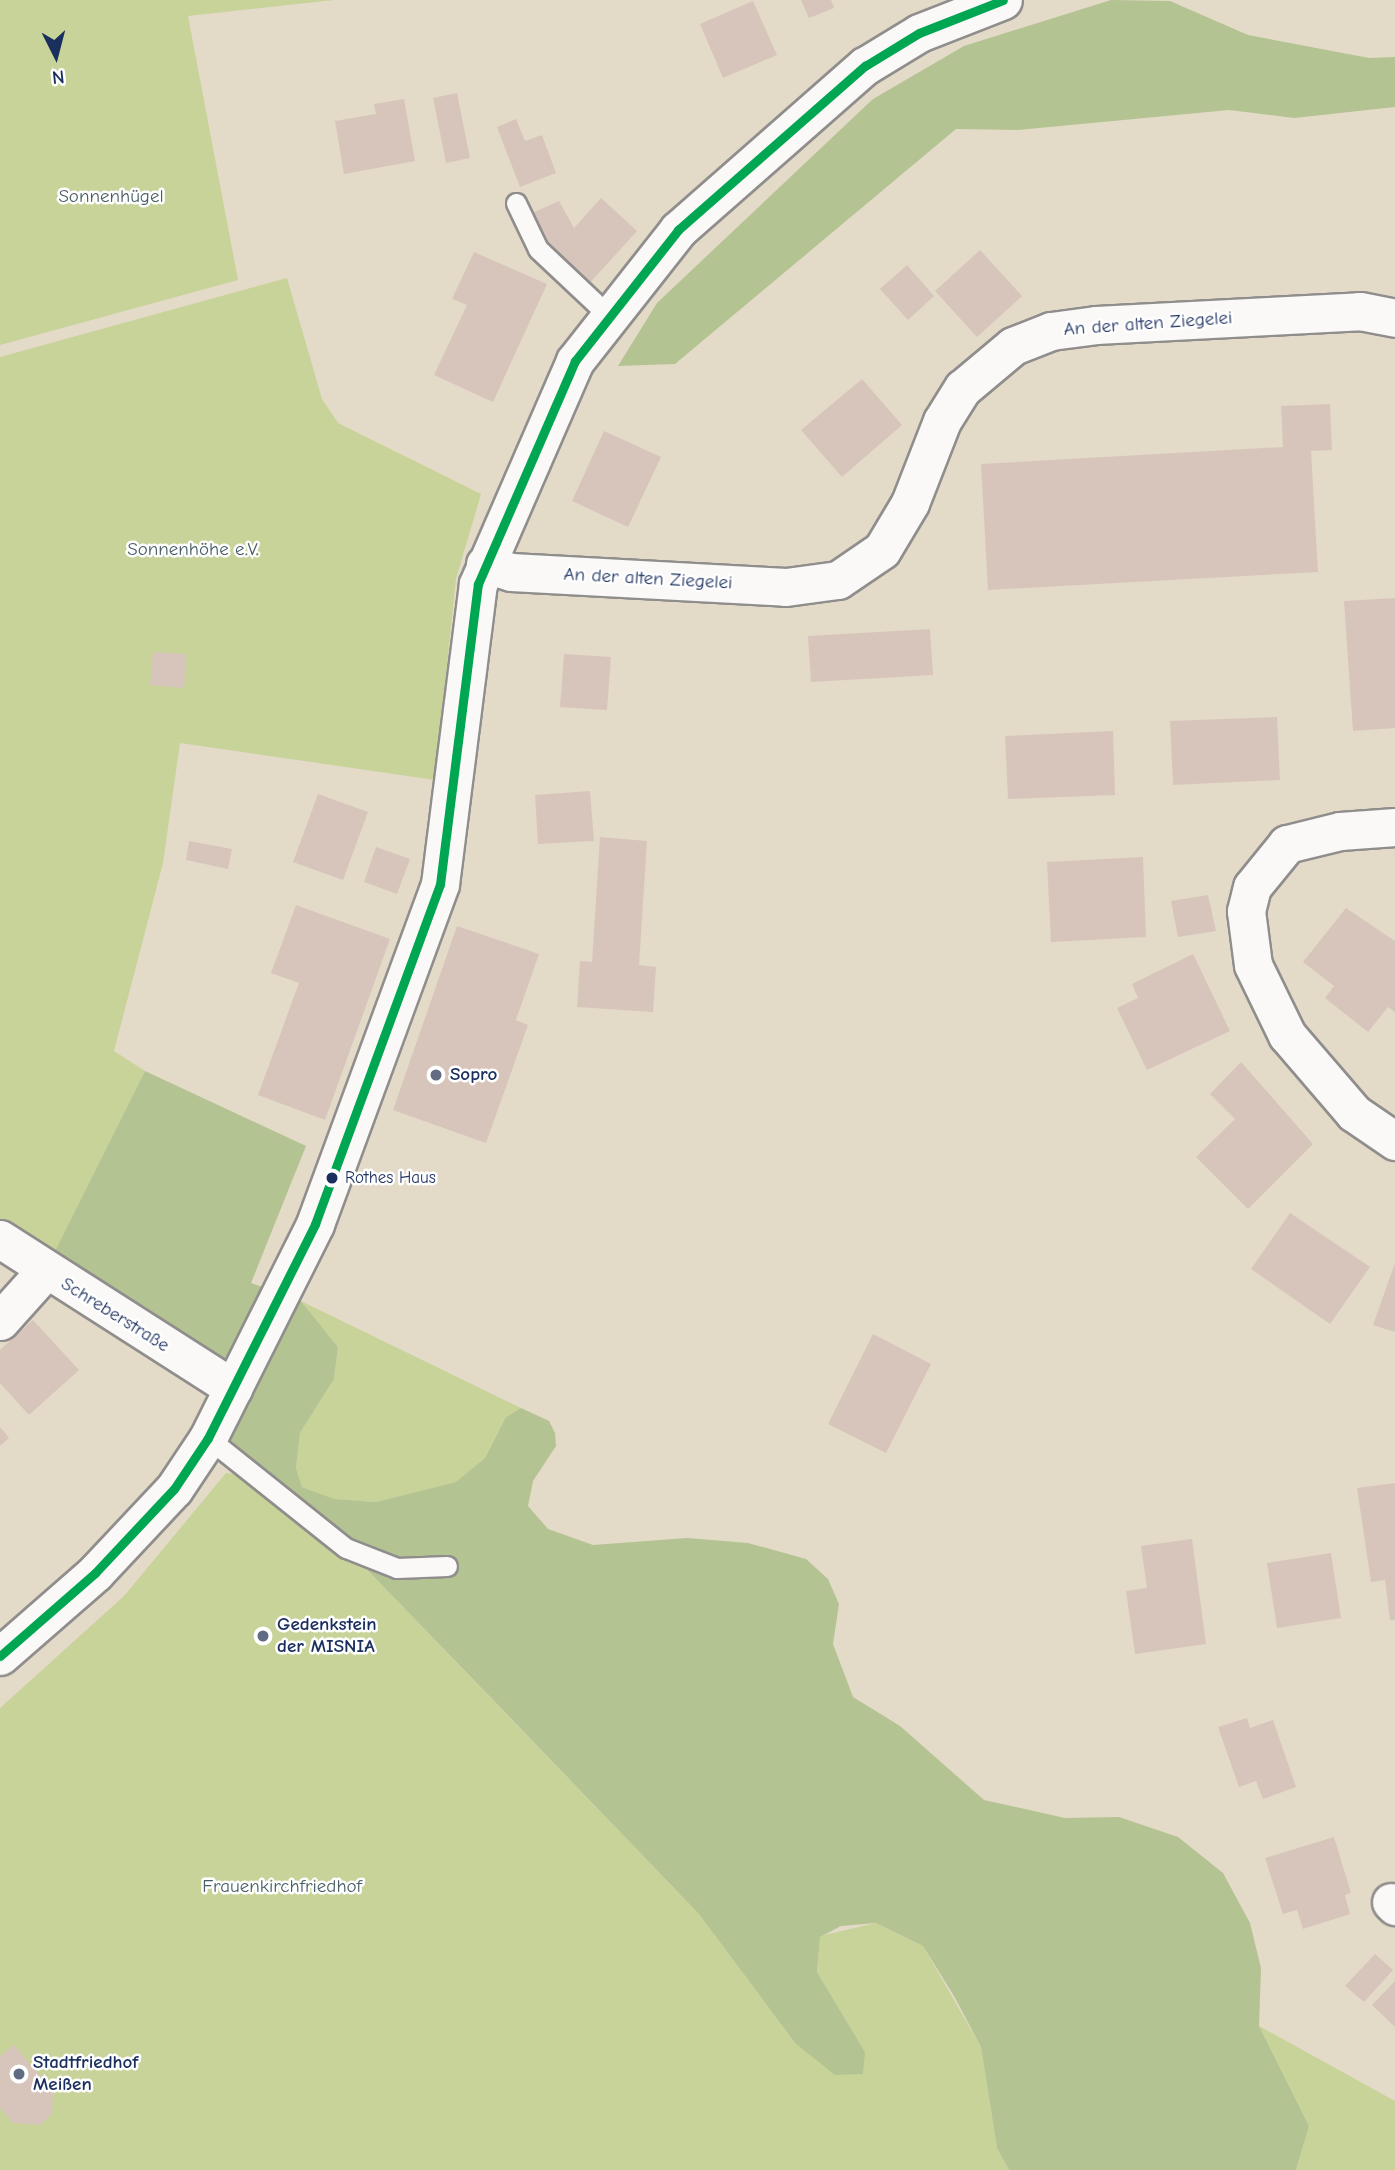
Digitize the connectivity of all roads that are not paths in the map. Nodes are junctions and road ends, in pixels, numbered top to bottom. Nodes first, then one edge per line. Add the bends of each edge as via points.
1 (1003, 0) edge
2 (516, 203) dead end
3 (607, 314) junction
4 (1395, 318) edge
5 (485, 564) junction
6 (1395, 827) edge
7 (1395, 1141) edge
8 (0, 1239) edge
9 (45, 1271) junction
10 (0, 1321) edge
11 (233, 1388) junction
12 (208, 1438) junction
13 (447, 1566) dead end
14 (0, 1656) edge

1 - 3 street via 919,33 865,66 678,230
2 - 3 lane via 538,249
3 - 5 street via 548,412
4 - 5 street, An der alten Ziegelei via 1360,311 1051,331 1013,346 963,388 927,451 898,526 882,550 838,580 786,587 511,572
5 - 11 street via 462,670 440,884 315,1224
6 - 7 street via 1340,831 1287,844 1252,887 1246,935 1253,965 1287,1035 1354,1113
8 - 9 street, Schreberstraße
9 - 10 street
9 - 11 street, Schreberstraße
11 - 12 street
12 - 13 lane via 346,1548 397,1568
12 - 14 street via 174,1489 95,1573

